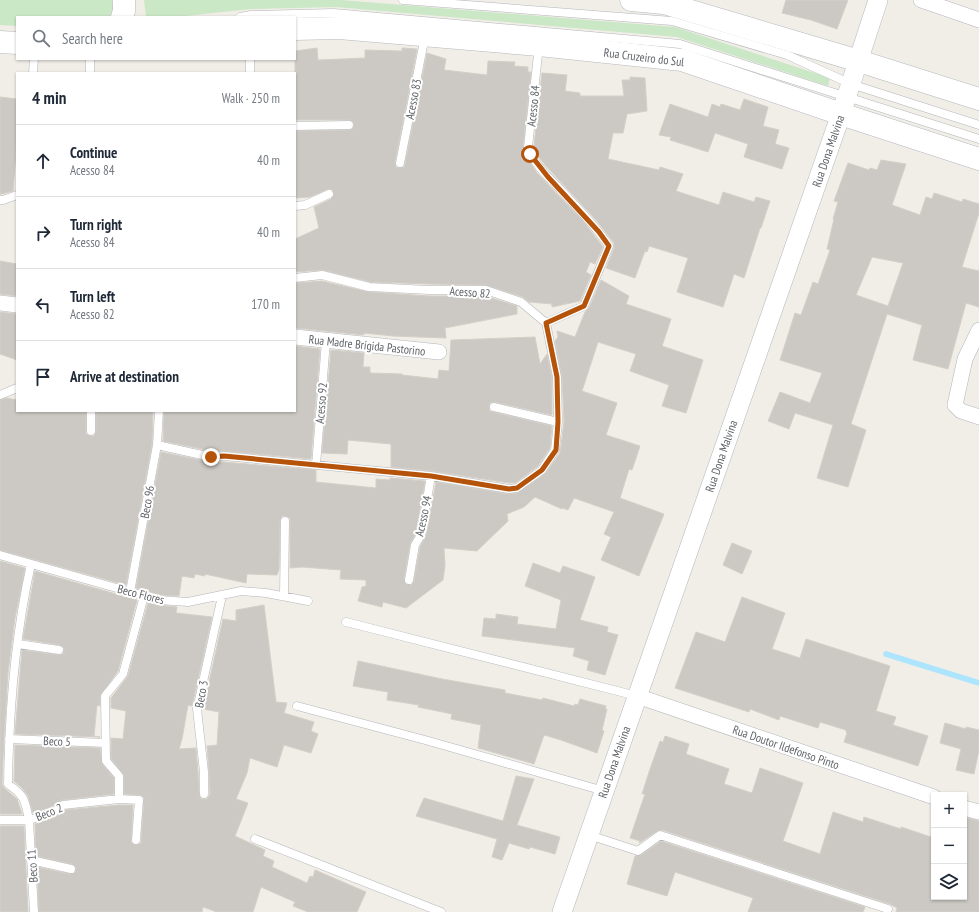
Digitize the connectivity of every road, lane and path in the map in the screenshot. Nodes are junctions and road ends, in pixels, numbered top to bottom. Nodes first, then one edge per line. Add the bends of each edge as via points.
1 (124, 0) edge
2 (402, 0) edge
3 (631, 0) edge
4 (878, 0) edge
5 (921, 0) edge
6 (122, 16) edge
7 (246, 16) edge
8 (979, 20) edge
9 (296, 29) edge
10 (425, 36) junction
11 (0, 42) edge
12 (16, 43) edge
13 (539, 45) junction
14 (34, 60) edge
15 (90, 60) edge
16 (250, 60) edge
17 (859, 61) junction
18 (33, 72) edge
19 (90, 72) edge
20 (250, 72) edge
21 (846, 99) junction
22 (979, 100) edge
23 (349, 125) dead end
24 (979, 125) edge
25 (296, 126) edge
26 (979, 139) edge
27 (979, 159) edge
28 (400, 163) dead end
29 (329, 194) dead end
30 (16, 195) edge
31 (0, 200) edge
32 (296, 206) edge
33 (296, 278) edge
34 (0, 303) edge
35 (16, 305) edge
36 (546, 323) junction
37 (979, 330) edge
38 (296, 337) edge
39 (326, 341) junction
40 (439, 352) dead end
41 (16, 388) edge
42 (0, 395) edge
43 (494, 407) dead end
44 (91, 412) edge
45 (159, 412) edge
46 (979, 417) edge
47 (558, 422) junction
48 (91, 431) dead end
49 (157, 445) junction
50 (316, 465) junction
51 (431, 476) junction
52 (285, 521) dead end
53 (0, 555) edge
54 (31, 564) junction
55 (409, 580) dead end
56 (130, 592) junction
57 (144, 596) junction
58 (222, 596) junction
59 (284, 596) junction
60 (308, 601) dead end
61 (346, 622) dead end
62 (18, 644) junction
63 (59, 650) dead end
64 (637, 696) junction
65 (297, 706) dead end
66 (9, 739) junction
67 (105, 743) junction
68 (4, 784) edge
69 (604, 791) junction
70 (204, 794) dead end
71 (931, 796) edge
72 (119, 799) junction
73 (967, 809) edge
74 (979, 812) edge
75 (0, 820) edge
76 (29, 820) junction
77 (589, 835) junction
78 (255, 839) dead end
79 (136, 840) dead end
80 (31, 860) junction
81 (71, 869) dead end
82 (888, 909) dead end
83 (34, 912) edge
84 (441, 912) edge
85 (562, 912) edge

1 - 6 main road
2 - 21 lane via 672,21 787,54
3 - 17 main road via 664,3
4 - 17 street, Rua Dona Malvina
5 - 8 street
7 - 21 lane via 334,13 680,44
9 - 10 main road, Rua Cruzeiro do Sul via 339,28
10 - 13 main road, Rua Cruzeiro do Sul
10 - 28 lane, Acesso 83
11 - 12 main road
13 - 21 main road, Rua Cruzeiro do Sul via 682,60
13 - 36 lane, Acesso 84 via 528,147 530,154 609,246 584,306
14 - 18 lane
15 - 19 lane
16 - 20 lane
17 - 21 street, Rua Dona Malvina
17 - 22 main road
21 - 24 lane
21 - 26 lane
21 - 27 main road, Rua Cruzeiro do Sul
21 - 64 street, Rua Dona Malvina
23 - 25 lane
29 - 32 lane via 305,205
30 - 31 lane
33 - 36 lane, Acesso 82 via 322,275 369,287 486,290 521,302
34 - 35 street
36 - 47 lane via 557,377
37 - 46 street via 965,359 955,405 960,411
38 - 39 street, Rua Madre Brígida Pastorino
39 - 40 street, Rua Madre Brígida Pastorino
39 - 50 lane, Acesso 92
41 - 42 lane
43 - 47 lane
44 - 48 lane
45 - 49 lane, Beco 96
47 - 51 lane via 556,450 542,470 517,488 509,489
49 - 50 lane via 211,457
49 - 56 lane, Beco 96
50 - 51 lane
51 - 55 lane, Acesso 94 via 421,535 416,545
52 - 59 lane
53 - 54 lane, Beco Flores
54 - 56 lane, Beco Flores
54 - 62 lane, Beco 2
56 - 57 lane, Beco Flores
57 - 58 lane, Beco Flores via 188,602
57 - 67 lane via 122,674 105,696
58 - 59 lane, Beco Flores via 240,591
58 - 70 lane, Beco 3 via 197,709
59 - 60 lane, Beco Flores
61 - 64 lane
62 - 63 lane
62 - 66 lane, Beco 2
64 - 69 street, Rua Dona Malvina
64 - 71 street, Rua Doutor Ildefonso Pinto
65 - 69 lane
66 - 67 lane, Beco 5
66 - 68 lane, Beco 2
67 - 72 lane via 106,761 119,776
68 - 76 lane, Beco 2 via 19,792 25,801
69 - 77 street, Rua Dona Malvina
72 - 76 lane, Beco 2 via 63,805 54,812
72 - 79 lane, Beco 2 via 139,800
73 - 74 street
75 - 76 lane
76 - 80 lane, Beco 11
77 - 82 lane via 638,851 660,835
77 - 85 street, Rua Dona Malvina
78 - 84 lane
80 - 81 lane
80 - 83 lane, Beco 11

